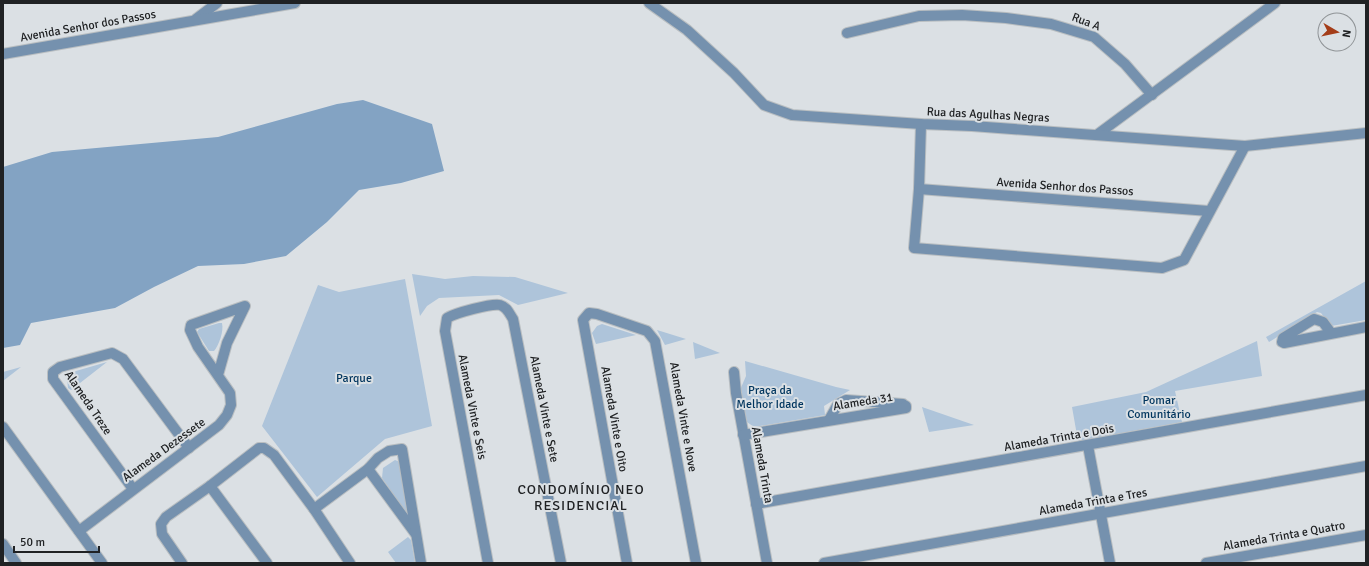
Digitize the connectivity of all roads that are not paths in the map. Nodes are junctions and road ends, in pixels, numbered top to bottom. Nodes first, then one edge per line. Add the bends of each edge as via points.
1 (217, 3) edge
2 (295, 3) edge
3 (649, 3) edge
4 (1275, 3) edge
5 (196, 19) junction
6 (847, 33) dead end
7 (3, 54) edge
8 (1152, 95) junction
9 (921, 124) junction
10 (1366, 133) edge
11 (1098, 134) junction
12 (1245, 146) junction
13 (919, 190) junction
14 (1209, 211) junction
15 (506, 308) joint
16 (597, 314) joint
17 (1366, 327) edge
18 (1331, 332) junction
19 (227, 343) junction
20 (198, 346) junction
21 (734, 372) dead end
22 (218, 375) junction
23 (1366, 395) edge
24 (829, 420) junction
25 (3, 427) edge
26 (743, 435) junction
27 (1088, 446) junction
28 (189, 448) junction
29 (1366, 466) edge
30 (368, 469) junction
31 (210, 486) junction
32 (133, 489) junction
33 (756, 504) junction
34 (314, 509) junction
35 (1101, 514) junction
36 (79, 531) junction
37 (416, 535) junction
38 (1366, 535) edge
39 (3, 544) edge
40 (16, 563) edge
41 (102, 563) edge
42 (182, 563) edge
43 (267, 563) edge
44 (349, 563) edge
45 (421, 563) edge
46 (488, 563) edge
47 (561, 563) edge
48 (627, 563) edge
49 (696, 563) edge
50 (767, 563) edge
51 (824, 563) edge
52 (1110, 563) edge
53 (1206, 563) edge

1 - 5 street
2 - 5 street, Avenida Senhor dos Passos
3 - 9 street, Rua das Agulhas Negras via 687,30 764,105 792,115
4 - 8 street
5 - 7 street, Avenida Senhor dos Passos
6 - 8 street, Rua A via 919,16 962,14 1052,24 1094,37 1125,64
8 - 11 street
9 - 11 street, Rua das Agulhas Negras
9 - 13 street
10 - 12 street, Rua das Agulhas Negras
11 - 12 street, Rua das Agulhas Negras
12 - 14 street
13 - 14 street, Avenida Senhor dos Passos
13 - 14 street via 914,248 1162,268 1184,260
15 - 46 street, Alameda Vinte e Seis via 499,304 457,313 447,318 445,331
15 - 47 street, Alameda Vinte e Sete via 513,319
16 - 48 street, Alameda Vinte e Oito via 589,313 583,320
16 - 49 street, Alameda Vinte e Nove via 647,331 655,341
17 - 18 street
18 - 18 street via 1323,322 1314,319 1282,340 1284,343
19 - 20 street via 216,355 210,356
19 - 20 street, Alameda Dezessete via 246,306 191,325 190,330
19 - 22 street
20 - 22 street, Alameda Dezessete
21 - 26 street, Alameda Trinta
22 - 28 street, Alameda Dezessete via 230,392 231,406 219,426
23 - 27 street, Alameda Trinta e Dois
24 - 24 street, Alameda 31 via 906,408 906,406 846,400 838,404
24 - 26 street
25 - 36 street
26 - 33 street, Alameda Trinta
27 - 33 street, Alameda Trinta e Dois
27 - 35 street
28 - 32 street, Alameda Dezessete
28 - 32 street, Alameda Treze via 123,359 112,353 60,367 53,372 53,379
29 - 35 street, Alameda Trinta e Tres
30 - 34 street
30 - 37 street
30 - 37 street via 389,451 402,448
31 - 34 street via 259,448 264,448 269,450
31 - 42 street via 160,524 162,534
31 - 43 street
32 - 36 street, Alameda Dezessete
33 - 50 street, Alameda Trinta
34 - 44 street
35 - 51 street, Alameda Trinta e Tres
35 - 52 street
36 - 41 street
37 - 45 street
38 - 53 street, Alameda Trinta e Quatro
39 - 40 street

